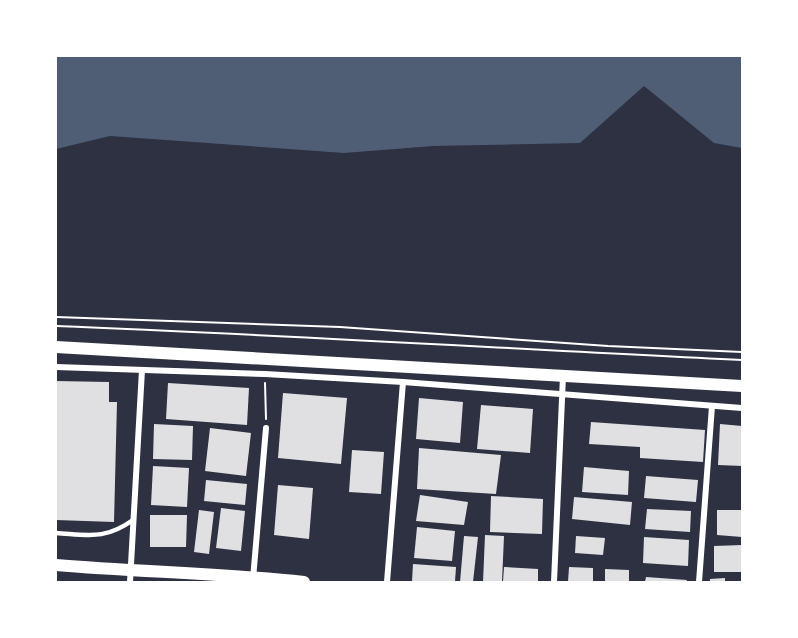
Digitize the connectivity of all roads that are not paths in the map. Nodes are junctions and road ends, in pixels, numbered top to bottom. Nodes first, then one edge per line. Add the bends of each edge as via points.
1 (56, 347) edge
2 (56, 367) edge
3 (142, 370) junction
4 (562, 376) junction
5 (403, 382) junction
6 (742, 386) edge
7 (562, 393) junction
8 (712, 406) junction
9 (742, 408) edge
10 (266, 428) road end
11 (134, 520) junction
12 (56, 533) edge
13 (56, 565) edge
14 (130, 577) edge
15 (253, 580) edge
16 (304, 582) edge
17 (387, 582) edge
18 (554, 582) edge
19 (699, 582) edge

1 - 4 main road
2 - 3 street
3 - 5 street
3 - 11 street
4 - 6 main road
4 - 7 street
5 - 7 street
5 - 17 street
7 - 8 street
7 - 18 street
8 - 9 street
8 - 19 street
10 - 15 street
11 - 12 lane via 100,536
11 - 14 street
13 - 14 main road
14 - 15 main road
15 - 16 main road

